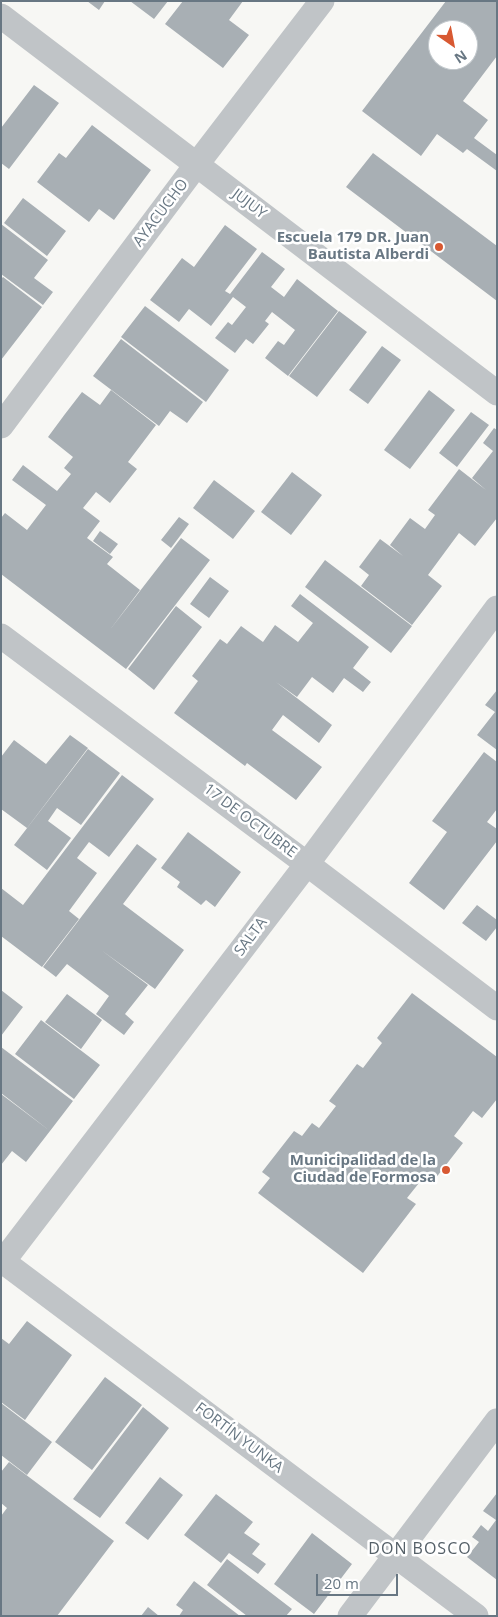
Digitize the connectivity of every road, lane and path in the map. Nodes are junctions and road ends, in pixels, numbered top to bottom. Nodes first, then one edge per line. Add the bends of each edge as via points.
1 (322, 1) edge
2 (1, 16) edge
3 (198, 164) junction
4 (497, 393) edge
5 (1, 426) edge
6 (497, 608) edge
7 (1, 636) edge
8 (307, 864) junction
9 (497, 1008) edge
10 (2, 1262) edge
11 (497, 1421) edge
12 (396, 1556) junction
13 (350, 1616) edge
14 (476, 1616) edge

1 - 3 street, AYACUCHO
2 - 3 street, JUJUY
3 - 4 street, JUJUY
3 - 5 street, AYACUCHO
6 - 8 street, SALTA
7 - 8 street, 17 DE OCTUBRE
8 - 9 street, 17 DE OCTUBRE
8 - 10 street, SALTA
10 - 12 street, FORTÍN YUNKA
11 - 12 street
12 - 13 street
12 - 14 street, FORTÍN YUNKA

